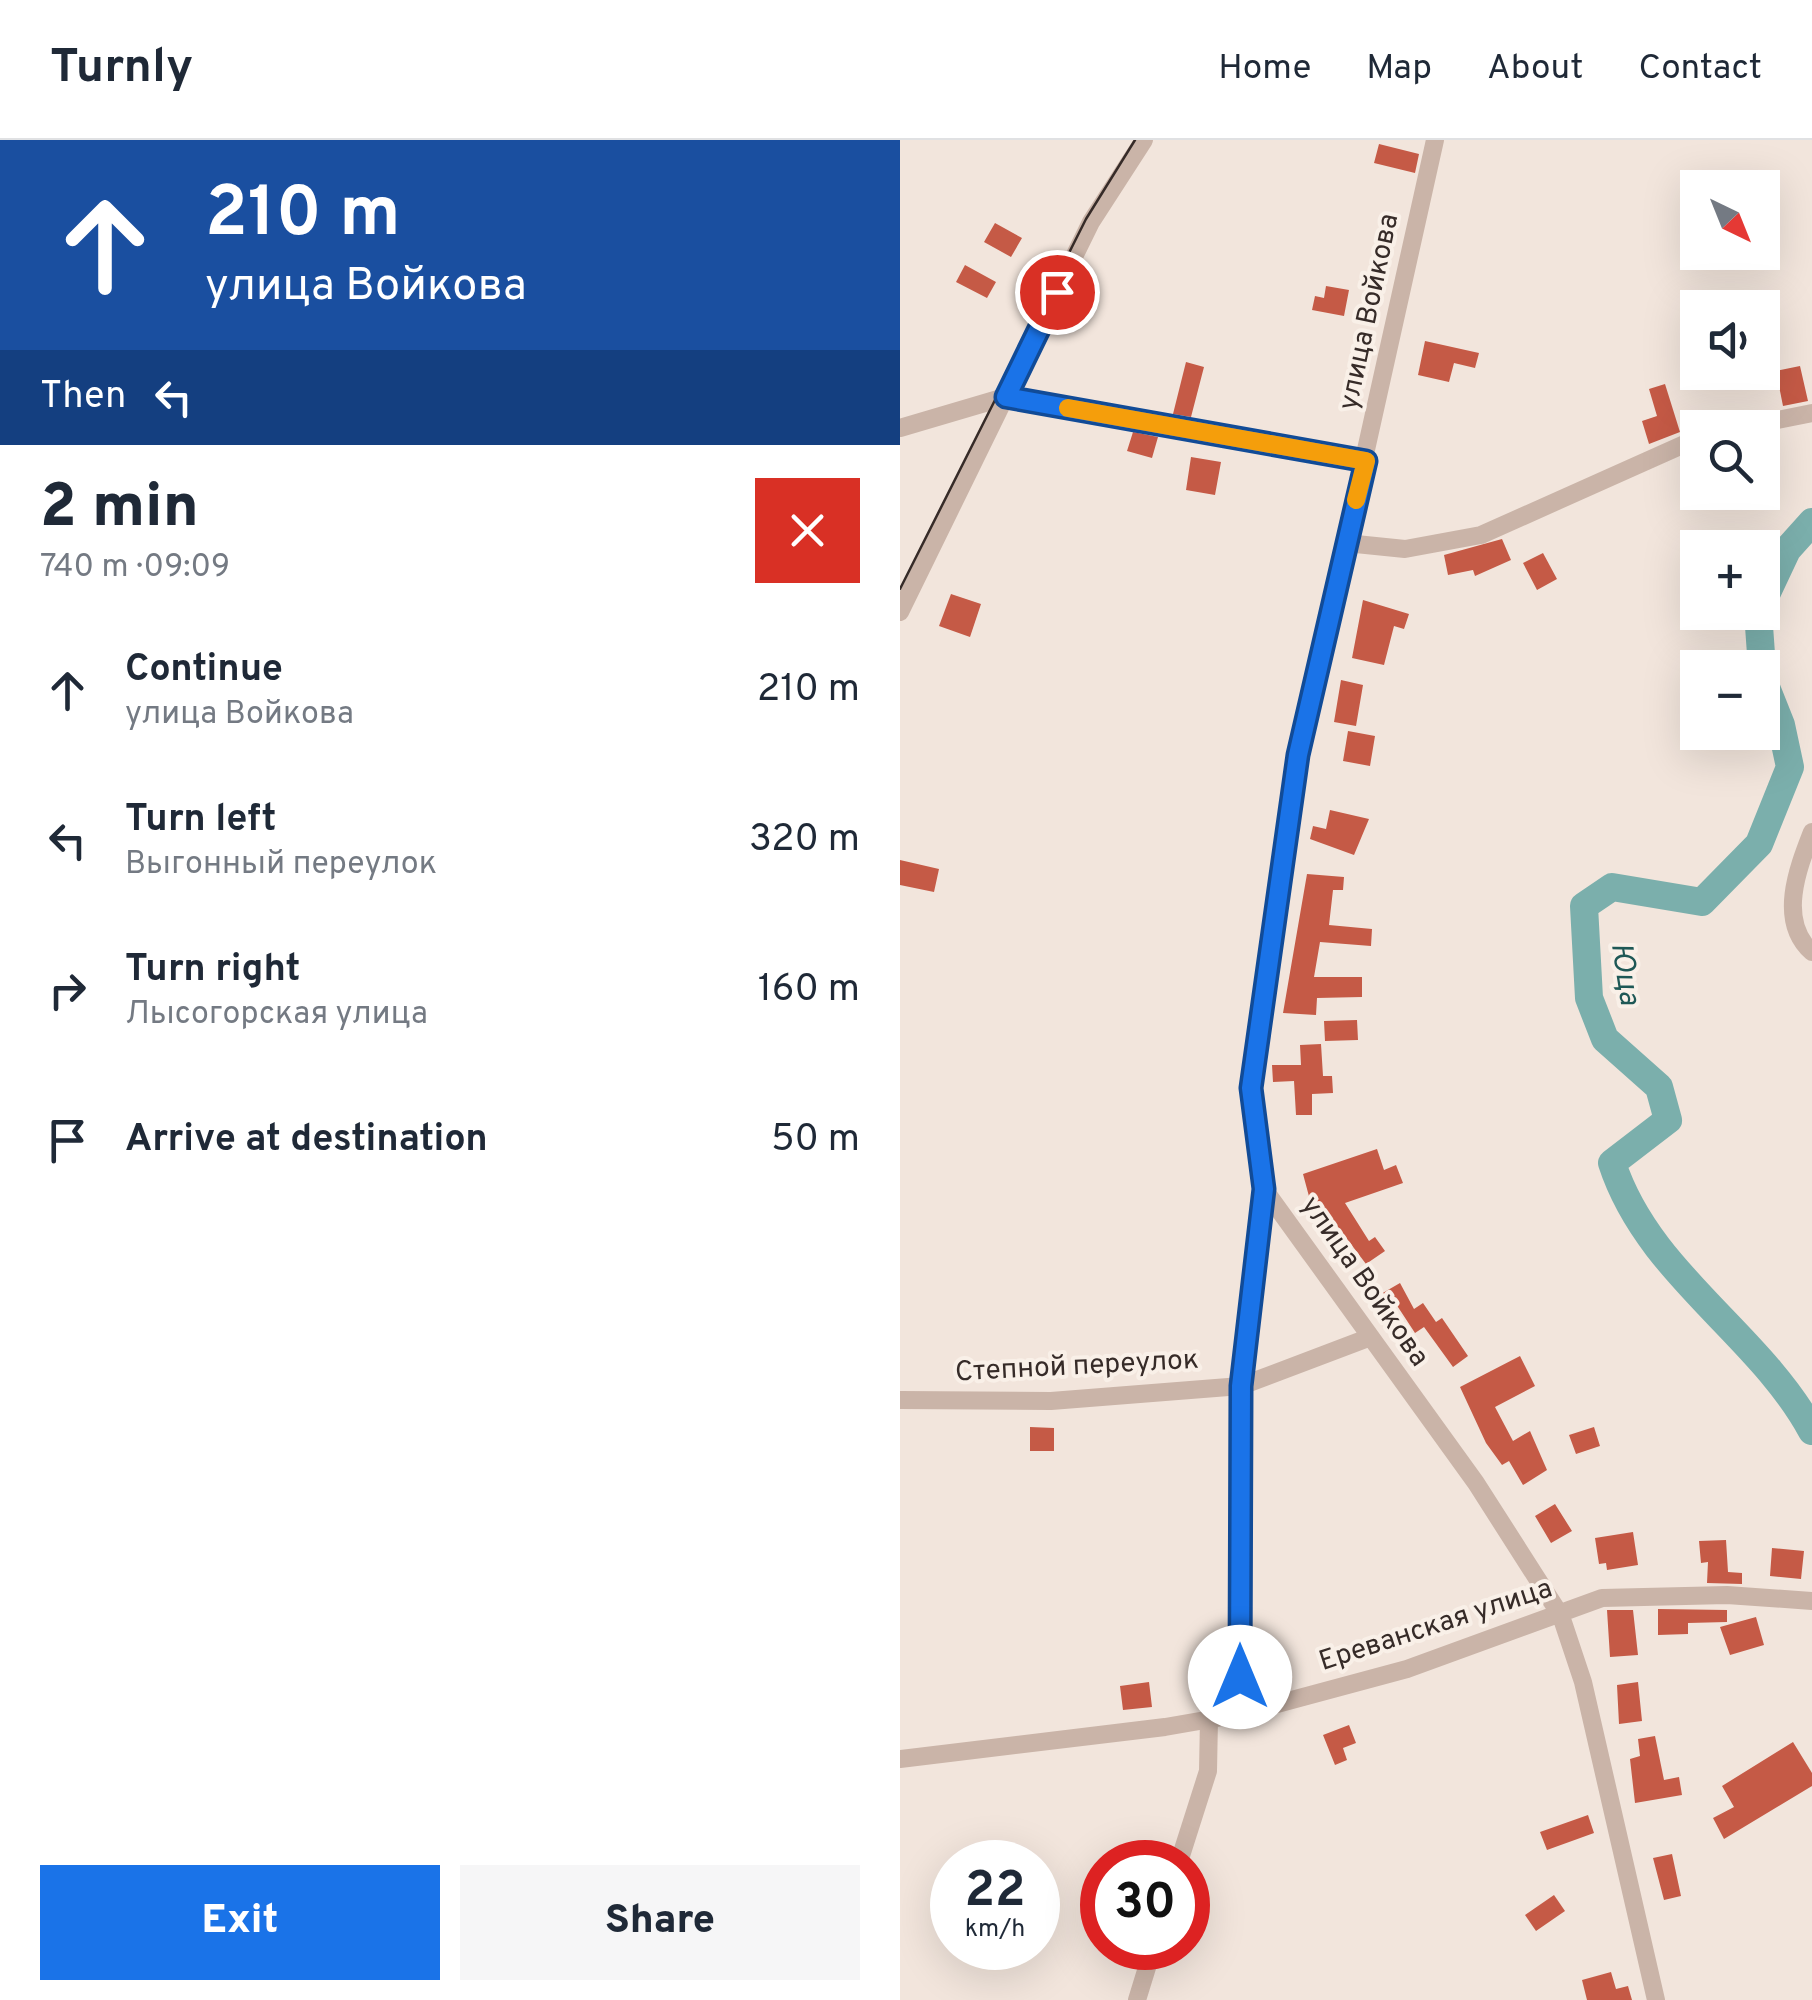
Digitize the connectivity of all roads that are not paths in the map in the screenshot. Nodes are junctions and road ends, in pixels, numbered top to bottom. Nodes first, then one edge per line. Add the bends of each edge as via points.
1 (1144, 140) edge
2 (1435, 140) edge
3 (1006, 397) junction
4 (1812, 414) edge
5 (1780, 420) edge
6 (900, 428) edge
7 (1680, 446) edge
8 (1366, 461) junction
9 (1346, 543) junction
10 (900, 612) edge
11 (1812, 832) edge
12 (1812, 952) edge
13 (1264, 1189) junction
14 (1368, 1338) junction
15 (1241, 1386) junction
16 (900, 1400) edge
17 (1812, 1602) edge
18 (1561, 1616) junction
19 (1240, 1714) junction
20 (1209, 1719) junction
21 (900, 1758) edge
22 (1186, 1840) edge
23 (1146, 1970) edge
24 (1137, 2000) edge
25 (1656, 2000) edge

1 - 3 street via 1091,222
2 - 8 street, улица Войкова
3 - 6 street
3 - 8 street
3 - 10 street
4 - 5 street
7 - 9 street via 1482,536 1405,549
8 - 9 street, улица Войкова
9 - 13 street, улица Войкова via 1298,755 1251,1088
11 - 12 street via 1793,880 1794,920
13 - 14 street, улица Войкова
13 - 15 street
14 - 15 street, Степной переулок
14 - 18 street, улица Войкова via 1476,1483
15 - 16 street, Степной переулок via 1051,1401
15 - 19 street
17 - 18 street, Ереванская улица via 1728,1594 1602,1598
18 - 19 street, Ереванская улица via 1407,1669
18 - 25 street, улица Войкова via 1583,1682
19 - 20 street, Ереванская улица
20 - 21 street, Ереванская улица
20 - 22 street via 1208,1771
23 - 24 street

